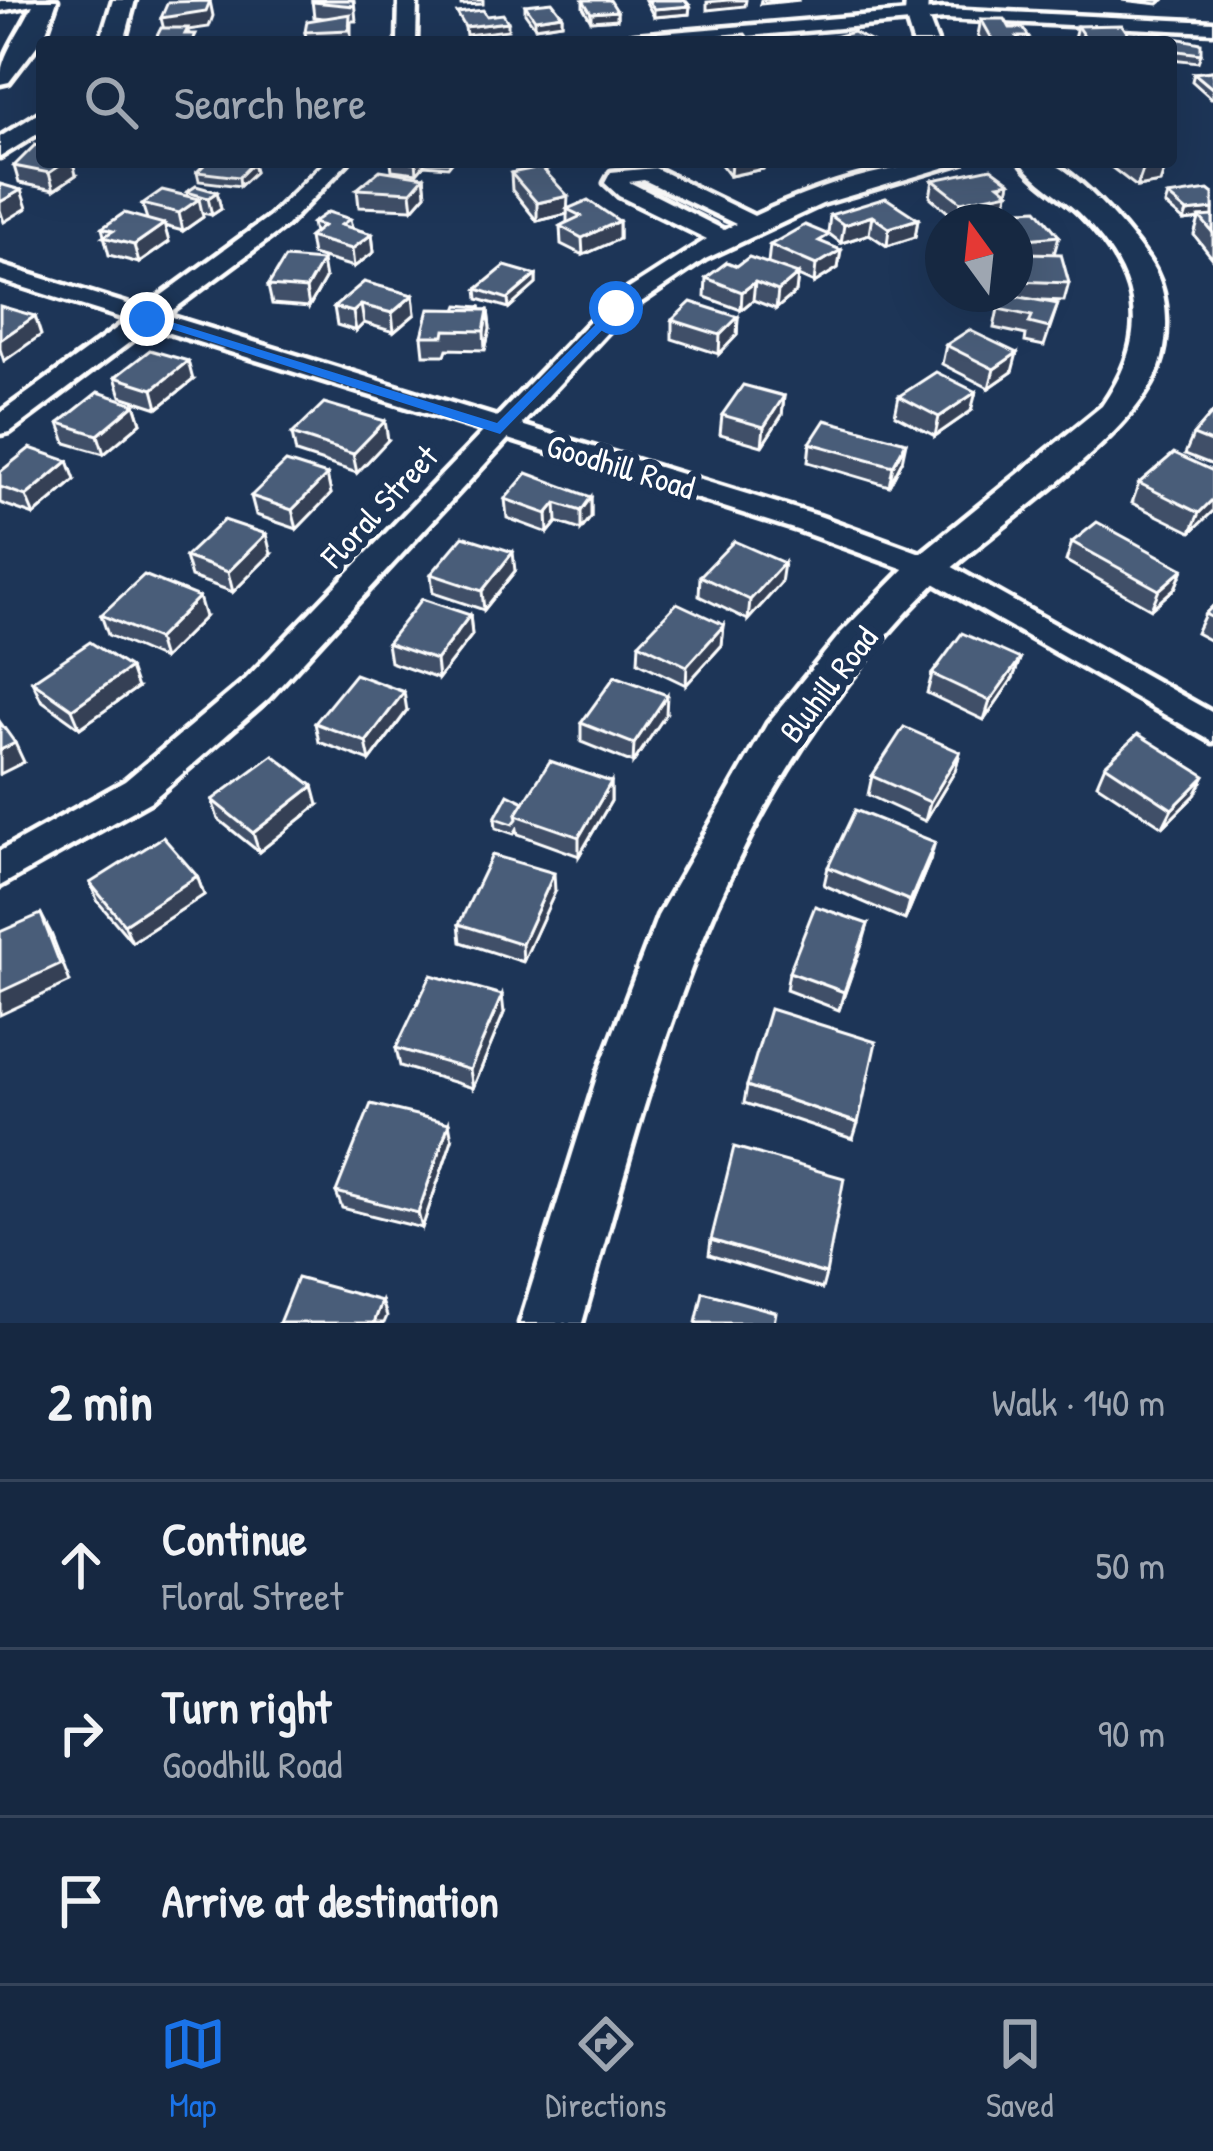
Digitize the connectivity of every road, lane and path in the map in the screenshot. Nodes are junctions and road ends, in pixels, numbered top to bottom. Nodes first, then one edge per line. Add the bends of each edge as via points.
1 (124, 0) edge
2 (409, 0) edge
3 (0, 6) edge
4 (45, 6) edge
5 (916, 8) edge
6 (0, 19) edge
7 (1213, 27) edge
8 (114, 36) edge
9 (407, 36) edge
10 (666, 36) edge
11 (0, 77) edge
12 (36, 123) edge
13 (0, 149) edge
14 (332, 168) edge
15 (927, 168) edge
16 (1041, 168) edge
17 (748, 222) junction
18 (721, 237) junction
19 (0, 272) edge
20 (147, 319) junction
21 (0, 426) edge
22 (500, 429) junction
23 (929, 566) junction
24 (1213, 729) edge
25 (0, 870) edge
26 (551, 1323) edge

1 - 8 street
2 - 9 street
3 - 4 street
4 - 6 street
4 - 11 street
5 - 7 street
5 - 10 street
12 - 13 street
14 - 20 street via 278,221
15 - 17 street, Floral Street
16 - 23 street, Bluhill Road via 1090,208 1141,273 1152,339 1141,374 1114,413
17 - 18 street, Floral Street
17 - 18 street via 647,173 619,177 627,191
18 - 22 street, Floral Street via 616,308
19 - 20 street, Goodhill Road
20 - 21 street
20 - 22 street, Goodhill Road
22 - 23 street, Goodhill Road
22 - 25 street, Floral Street via 257,689 138,791
23 - 24 street, Goodhill Road
23 - 26 street, Bluhill Road via 784,735 683,916 626,1071

